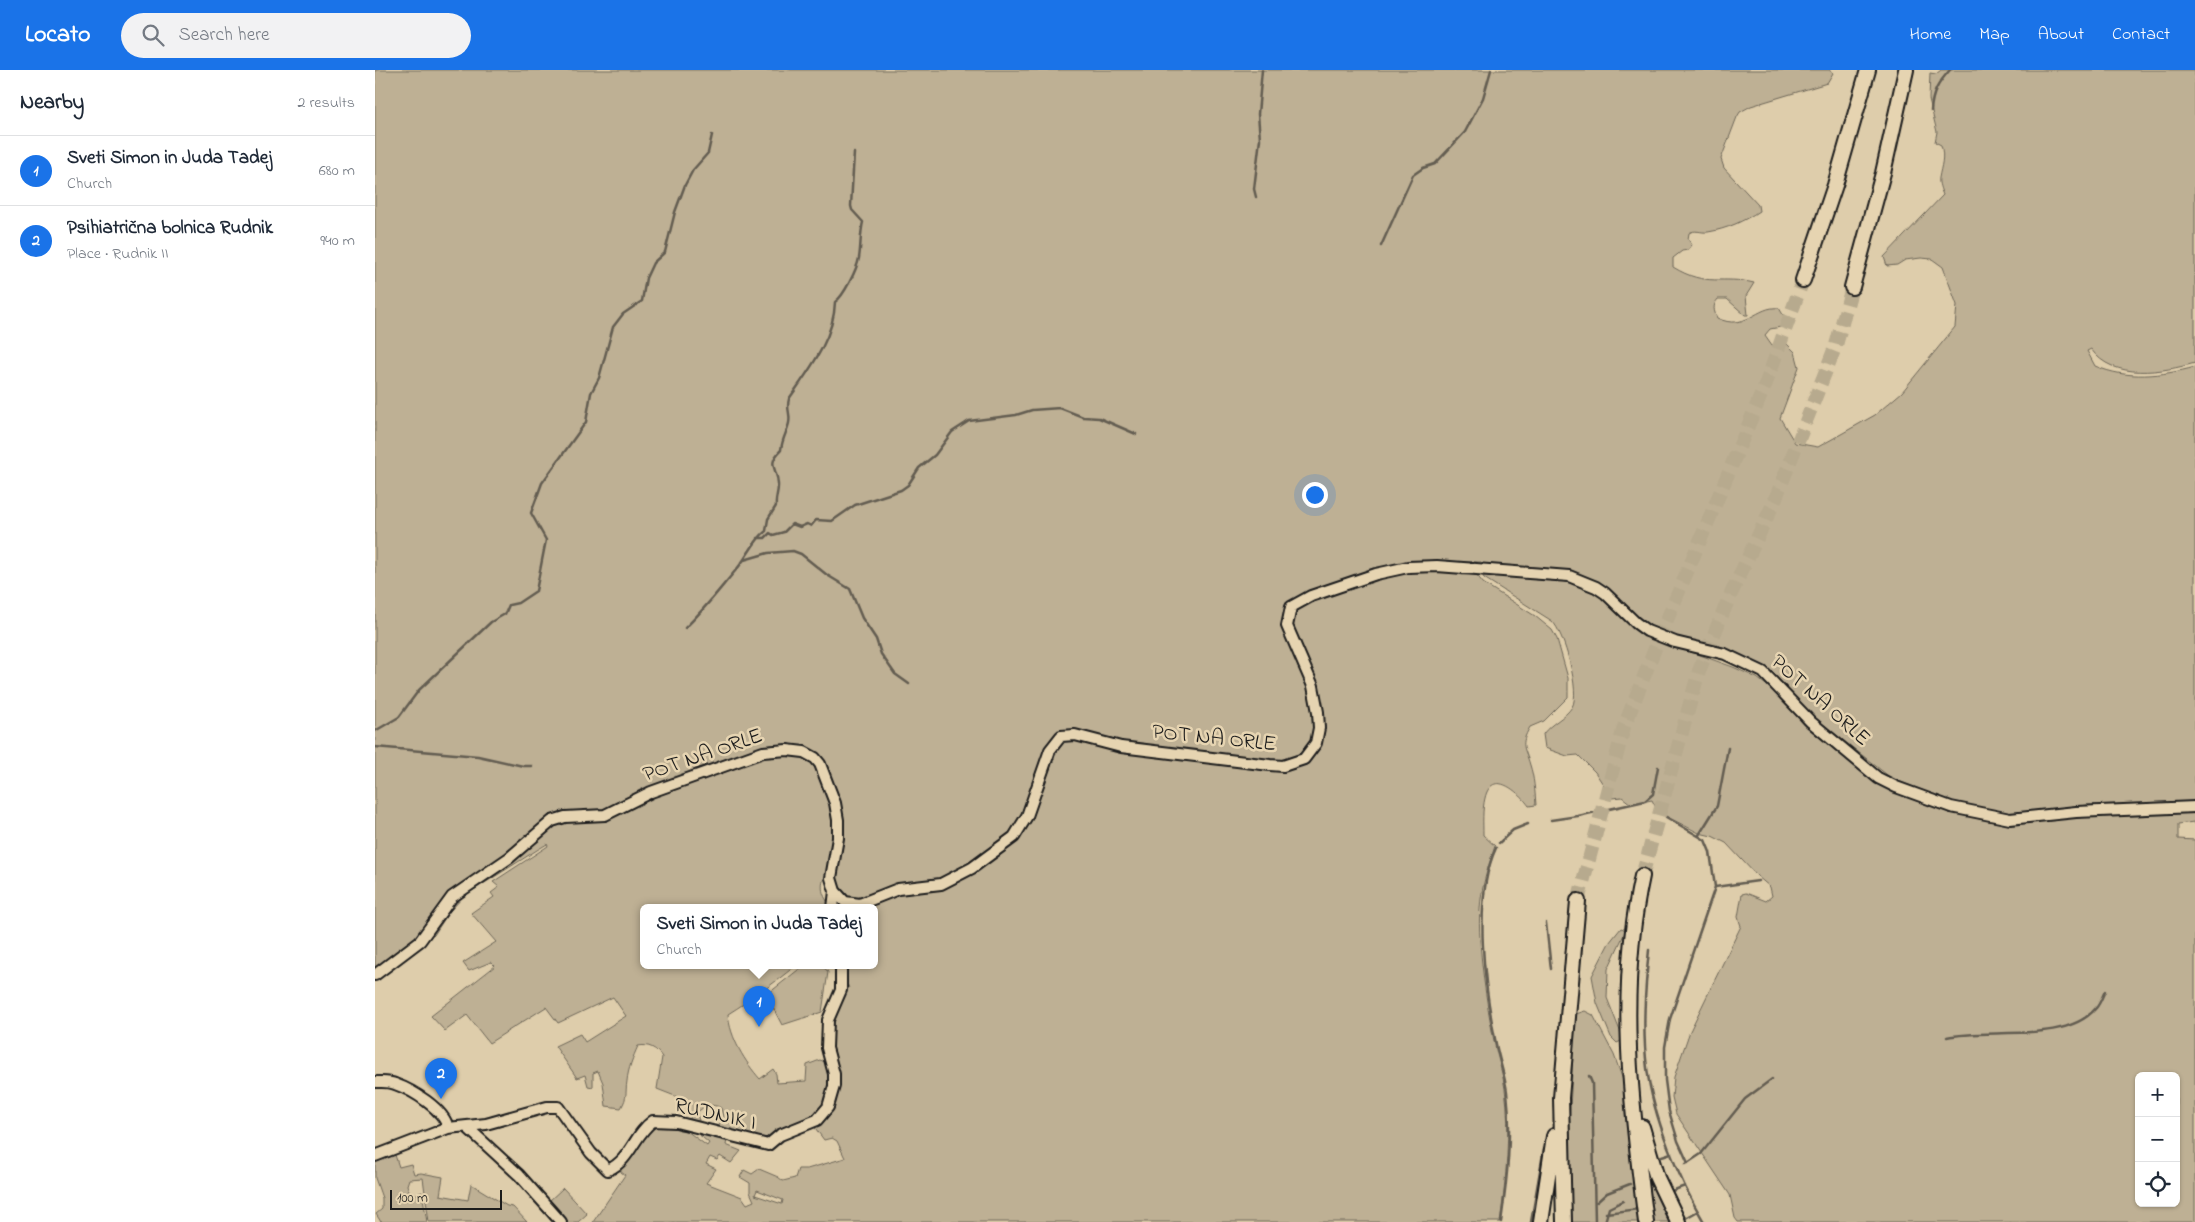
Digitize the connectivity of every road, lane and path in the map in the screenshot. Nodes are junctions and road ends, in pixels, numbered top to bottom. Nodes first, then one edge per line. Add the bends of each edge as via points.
1 (1868, 70) edge
2 (1906, 70) edge
3 (1803, 280) tunnel mouth
4 (1852, 287) tunnel mouth
5 (2195, 807) edge
6 (1642, 876) tunnel mouth
7 (835, 891) junction
8 (1578, 901) tunnel mouth
9 (833, 904) edge
10 (841, 969) edge
11 (375, 975) edge
12 (375, 1082) edge
13 (1630, 1088) junction
14 (1561, 1098) junction
15 (448, 1128) junction
16 (468, 1128) junction
17 (375, 1156) edge
18 (561, 1222) edge
19 (1541, 1222) edge
20 (1564, 1222) edge
21 (1646, 1222) edge
22 (1678, 1222) edge

1 - 3 highway
2 - 4 highway
5 - 7 street, POT NA ORLE via 2076,812 2010,819 1951,807 1878,778 1811,722 1763,672 1725,654 1675,642 1647,631 1605,593 1583,581 1552,574 1418,567 1376,574 1311,596 1291,607 1287,626 1309,674 1318,712 1319,728 1315,743 1304,759 1283,766 1270,765 1121,748 1068,734 1054,742 1020,829 995,852 941,884 899,889 860,904 845,902
6 - 13 highway via 1629,979
7 - 9 street
7 - 11 street, POT NA ORLE via 831,869 838,838 838,820 820,764 804,752 763,752 651,792 605,815 565,817 552,821 509,858 452,897 420,941
8 - 14 highway
10 - 16 street, RUDNIK I via 841,990 827,1020 827,1048 834,1080 828,1107 817,1120 780,1135 768,1145 653,1120 621,1162 608,1170 591,1154 558,1108 547,1107
12 - 15 street via 393,1083 430,1104
13 - 21 highway
13 - 22 highway via 1657,1178
14 - 19 highway
14 - 20 highway
15 - 16 street, RUDNIK I
15 - 17 street, RUDNIK I
16 - 18 street via 519,1175

